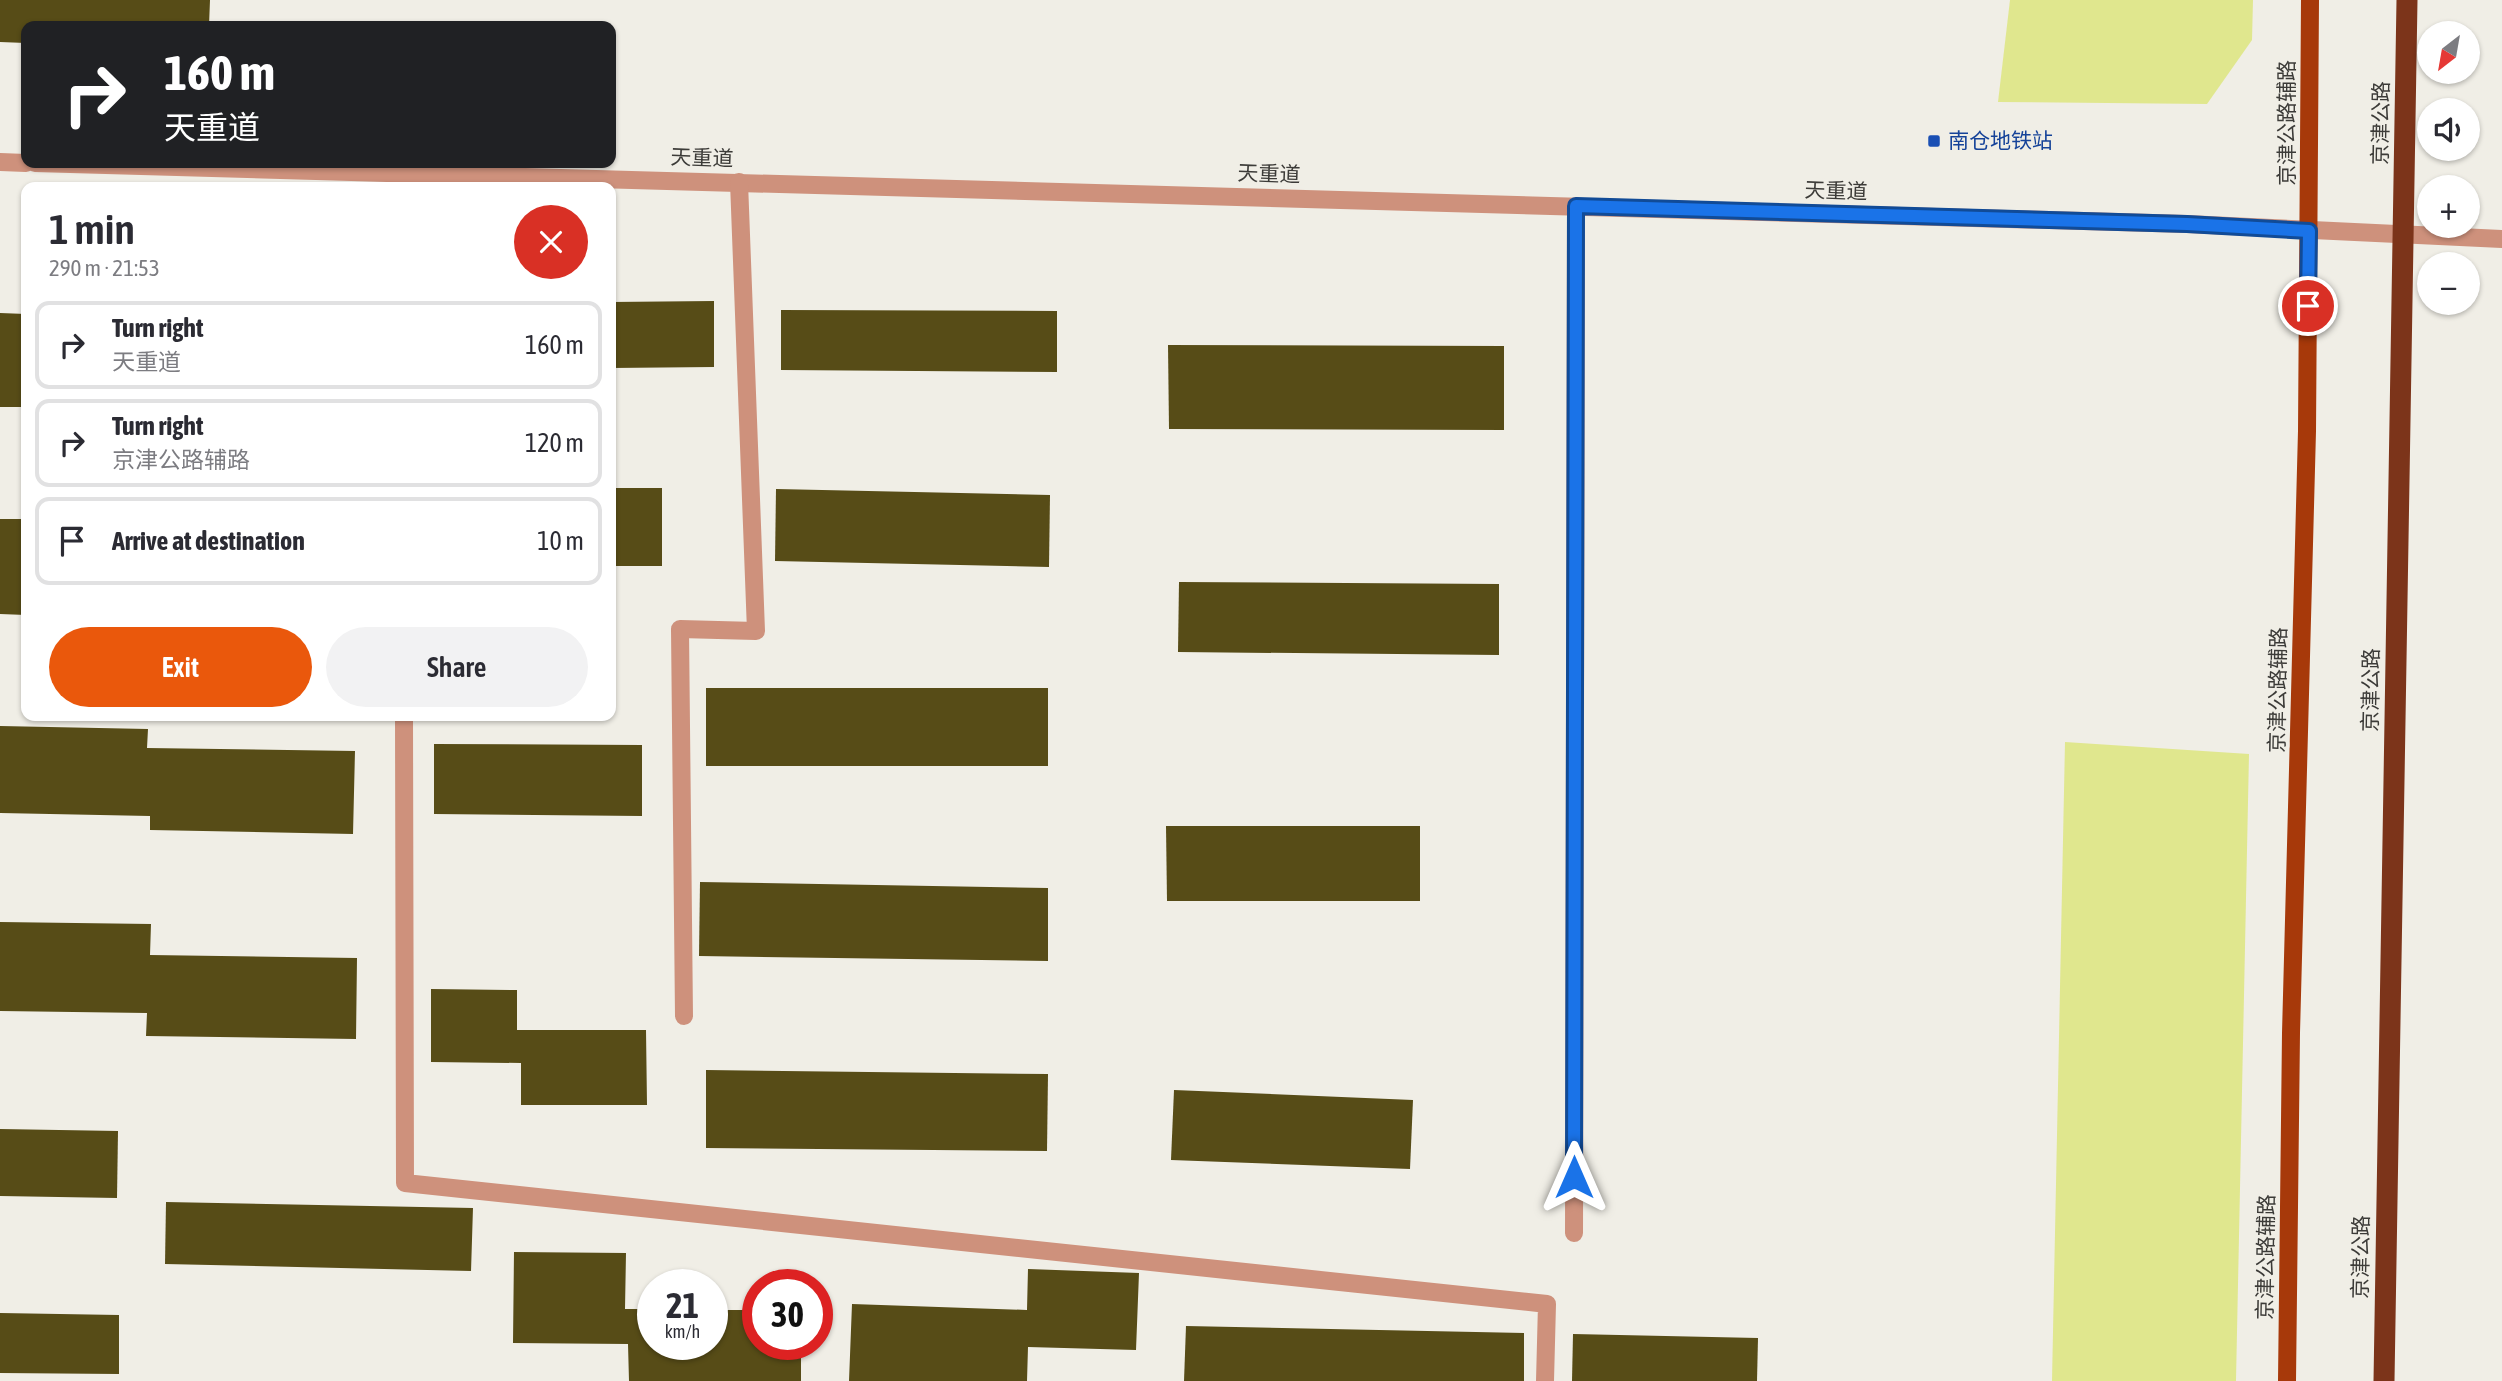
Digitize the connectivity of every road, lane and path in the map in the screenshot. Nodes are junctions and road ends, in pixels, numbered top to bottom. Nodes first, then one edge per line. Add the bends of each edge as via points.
1 (2310, 0) edge
2 (2407, 0) edge
3 (0, 162) edge
4 (21, 163) edge
5 (144, 168) edge
6 (404, 180) edge
7 (739, 182) junction
8 (1576, 206) junction
9 (2309, 231) junction
10 (2405, 233) junction
11 (2502, 239) edge
12 (404, 721) edge
13 (684, 1016) dead end
14 (1574, 1233) dead end
15 (1545, 1381) edge
16 (2287, 1381) edge
17 (2384, 1381) edge

1 - 9 main road, 京津公路辅路
2 - 10 highway, 京津公路
3 - 4 street
5 - 6 street, 天重道
6 - 7 street, 天重道
7 - 8 street, 天重道
7 - 13 street via 756,631 680,629
8 - 9 street, 天重道
8 - 14 street
9 - 10 street, 天重道
9 - 16 main road, 京津公路辅路
10 - 11 street, 天重道
10 - 17 highway, 京津公路
12 - 15 street via 405,1183 1547,1304

